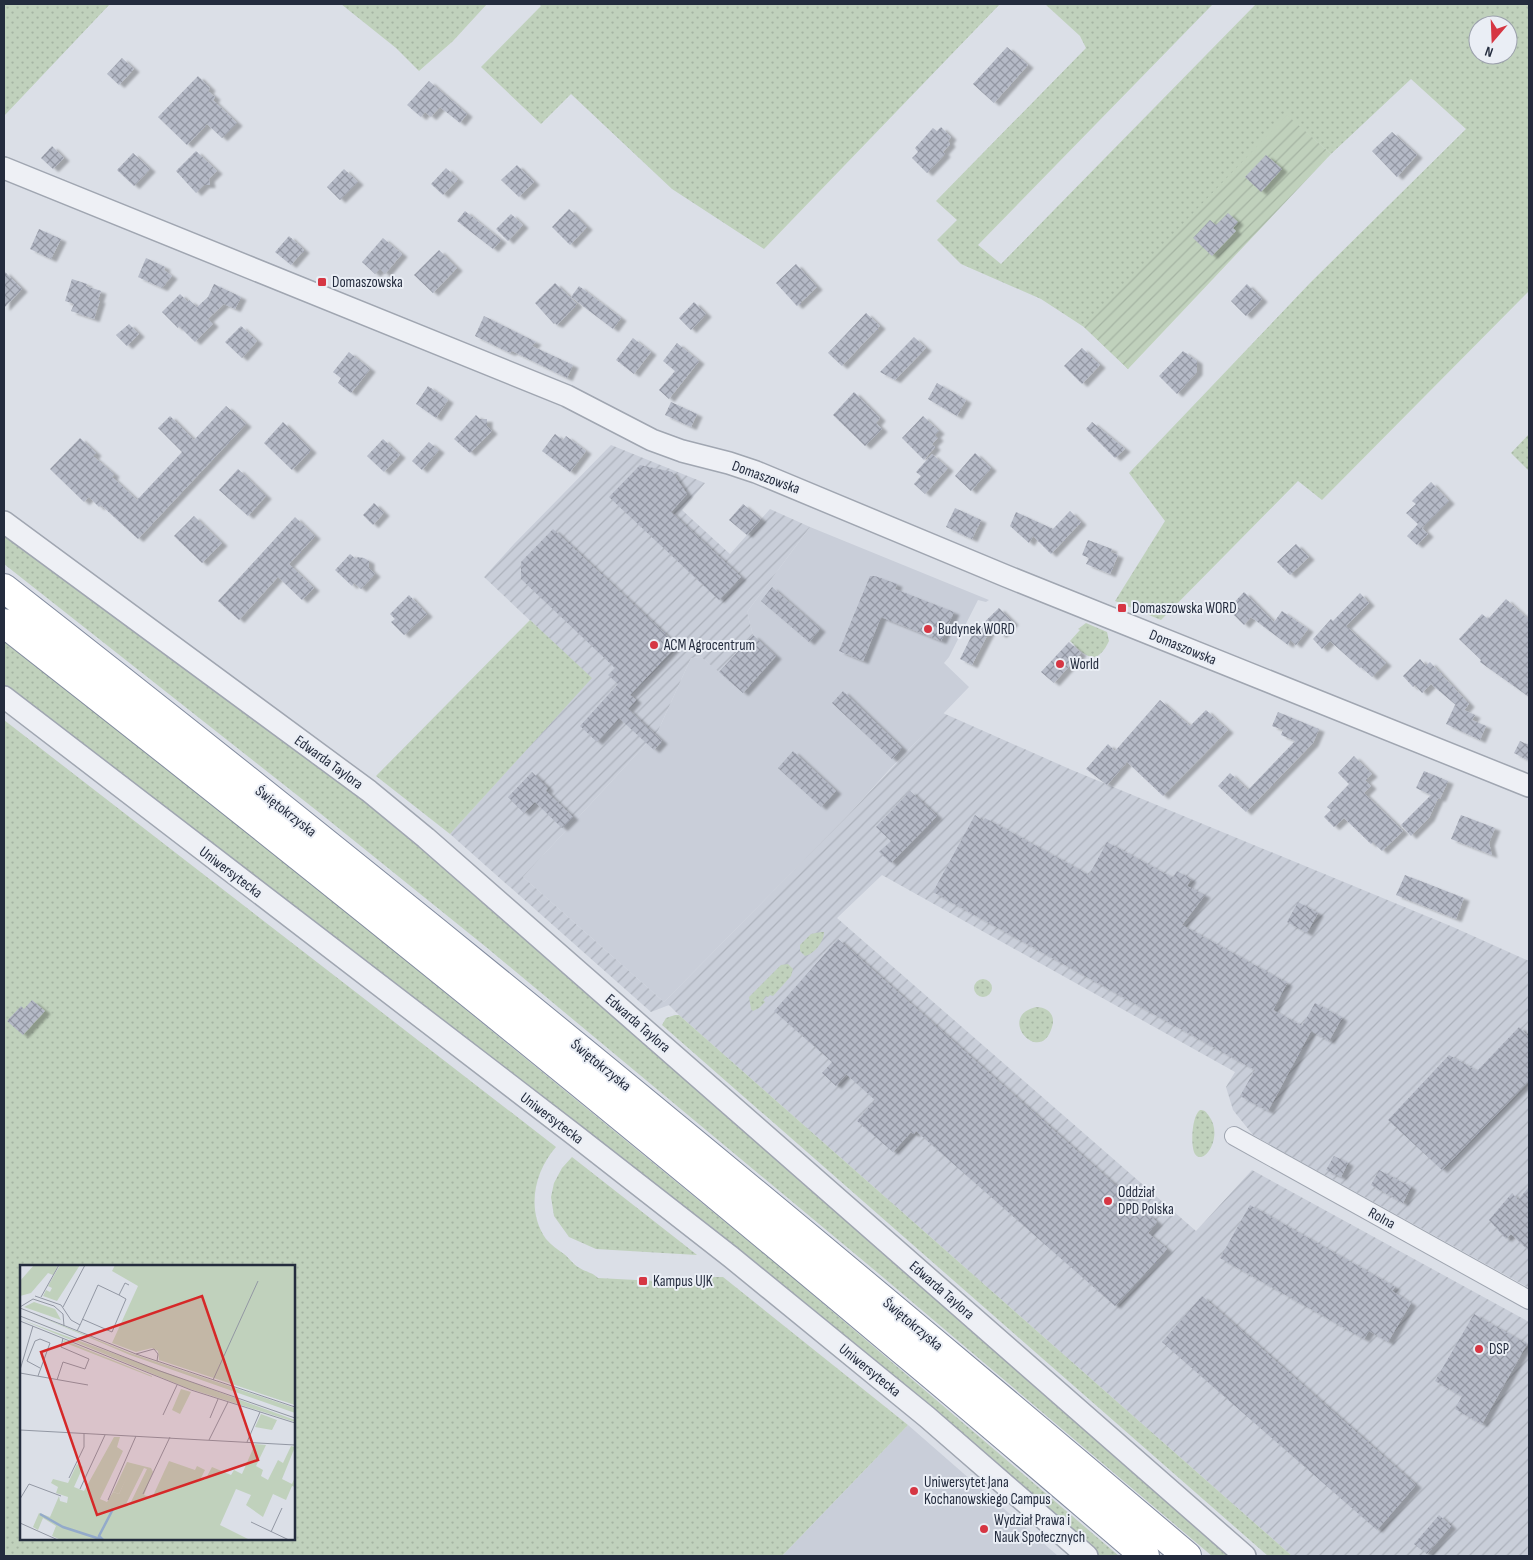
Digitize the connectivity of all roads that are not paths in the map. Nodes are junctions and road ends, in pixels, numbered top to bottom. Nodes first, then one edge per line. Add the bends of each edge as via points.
1 (4, 168) edge
2 (4, 522) edge
3 (4, 588) edge
4 (4, 623) edge
5 (4, 697) edge
6 (1529, 786) edge
7 (1234, 1136) dead end
8 (1529, 1300) edge
9 (1087, 1556) edge
10 (1145, 1556) edge
11 (1187, 1556) edge
12 (1245, 1556) edge

1 - 6 street, Domaszowska via 540,385 667,446 756,472
2 - 12 street, Edwarda Taylora via 369,791 426,838
3 - 11 highway, Świętokrzyska via 573,1042 874,1290
4 - 10 highway, Świętokrzyska via 437,967 693,1176
5 - 9 street, Uniwersytecka via 732,1257 926,1417
7 - 8 street, Rolna

